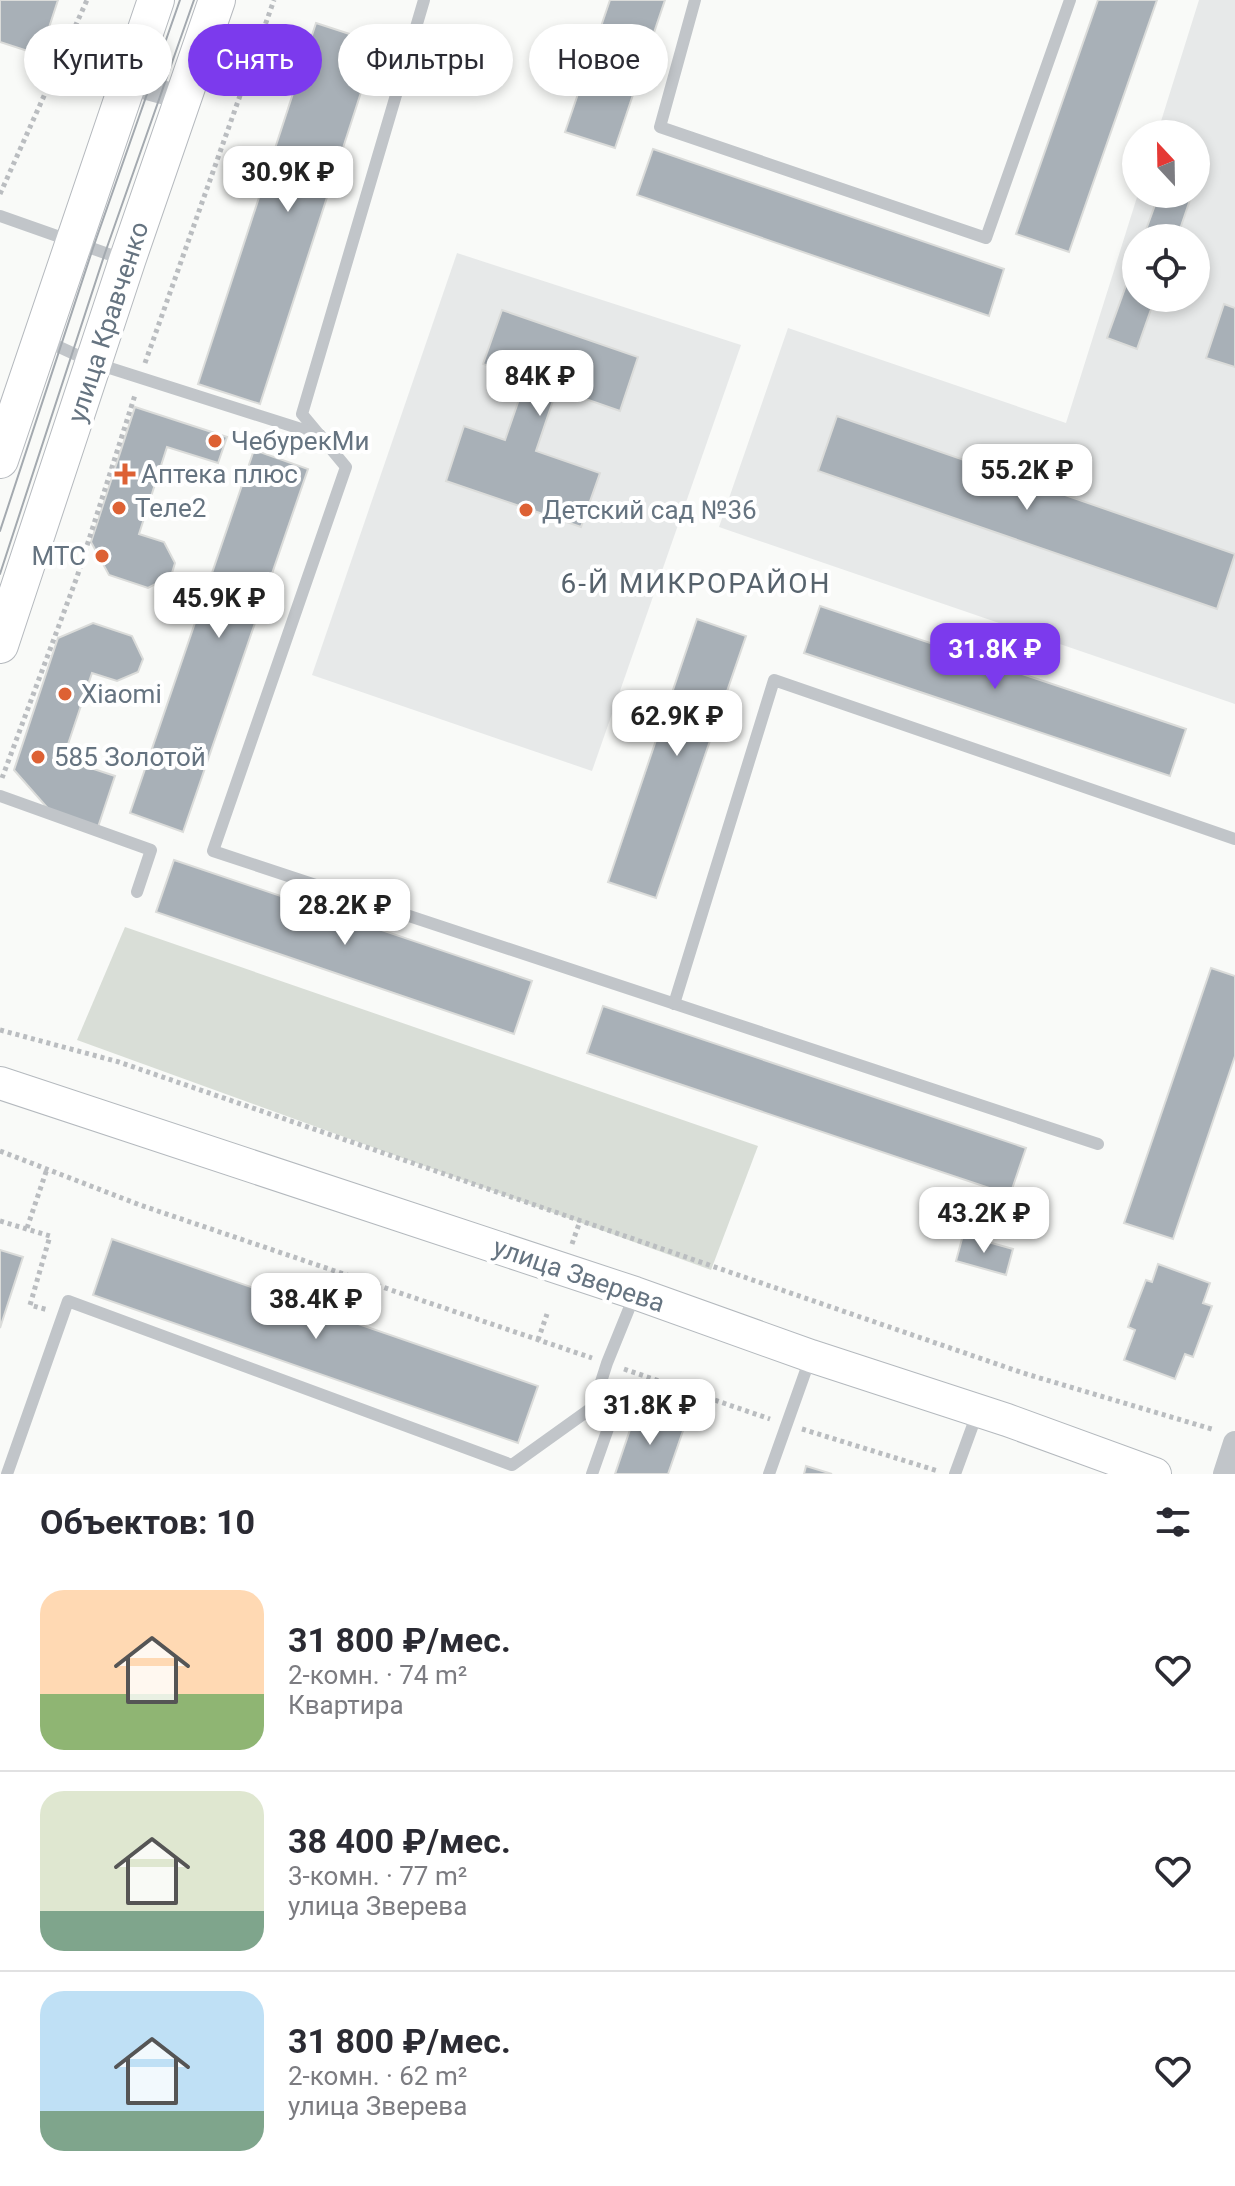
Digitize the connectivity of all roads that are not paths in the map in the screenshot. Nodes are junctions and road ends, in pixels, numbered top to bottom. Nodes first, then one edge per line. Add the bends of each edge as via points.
1 (156, 0) edge
2 (217, 0) edge
3 (424, 0) edge
4 (695, 0) edge
5 (1070, 0) edge
6 (148, 24) edge
7 (172, 95) edge
8 (123, 96) edge
9 (184, 98) junction
10 (0, 216) edge
11 (73, 241) junction
12 (127, 261) junction
13 (41, 339) junction
14 (94, 363) junction
15 (320, 435) junction
16 (0, 460) edge
17 (0, 645) edge
18 (0, 796) edge
19 (1235, 839) edge
20 (137, 892) dead end
21 (674, 1004) junction
22 (0, 1083) edge
23 (1098, 1144) dead end
24 (635, 1293) junction
25 (811, 1356) junction
26 (593, 1407) junction
27 (978, 1411) junction
28 (1227, 1437) edge
29 (1147, 1473) edge
30 (7, 1474) edge
31 (592, 1474) edge
32 (769, 1474) edge
33 (952, 1474) edge
34 (1225, 1474) edge

1 - 6 main road
2 - 9 main road, улица Кравченко
3 - 15 lane via 302,414
4 - 5 lane via 660,127 986,238
7 - 9 street
8 - 11 main road
9 - 12 main road, улица Кравченко
10 - 11 lane
11 - 12 lane
11 - 13 main road
12 - 14 main road, улица Кравченко
13 - 14 lane
13 - 16 main road
14 - 15 lane
14 - 17 main road, улица Кравченко
15 - 21 lane via 346,467 213,851
18 - 20 lane via 151,850
19 - 21 lane via 774,680
21 - 23 lane
22 - 24 main road, улица Зверева
24 - 25 main road, улица Зверева
24 - 26 lane
25 - 27 main road, улица Зверева
25 - 32 lane
26 - 30 lane via 512,1465 68,1301
26 - 31 lane via 611,1420
27 - 29 main road, улица Зверева
27 - 33 lane
28 - 34 street

